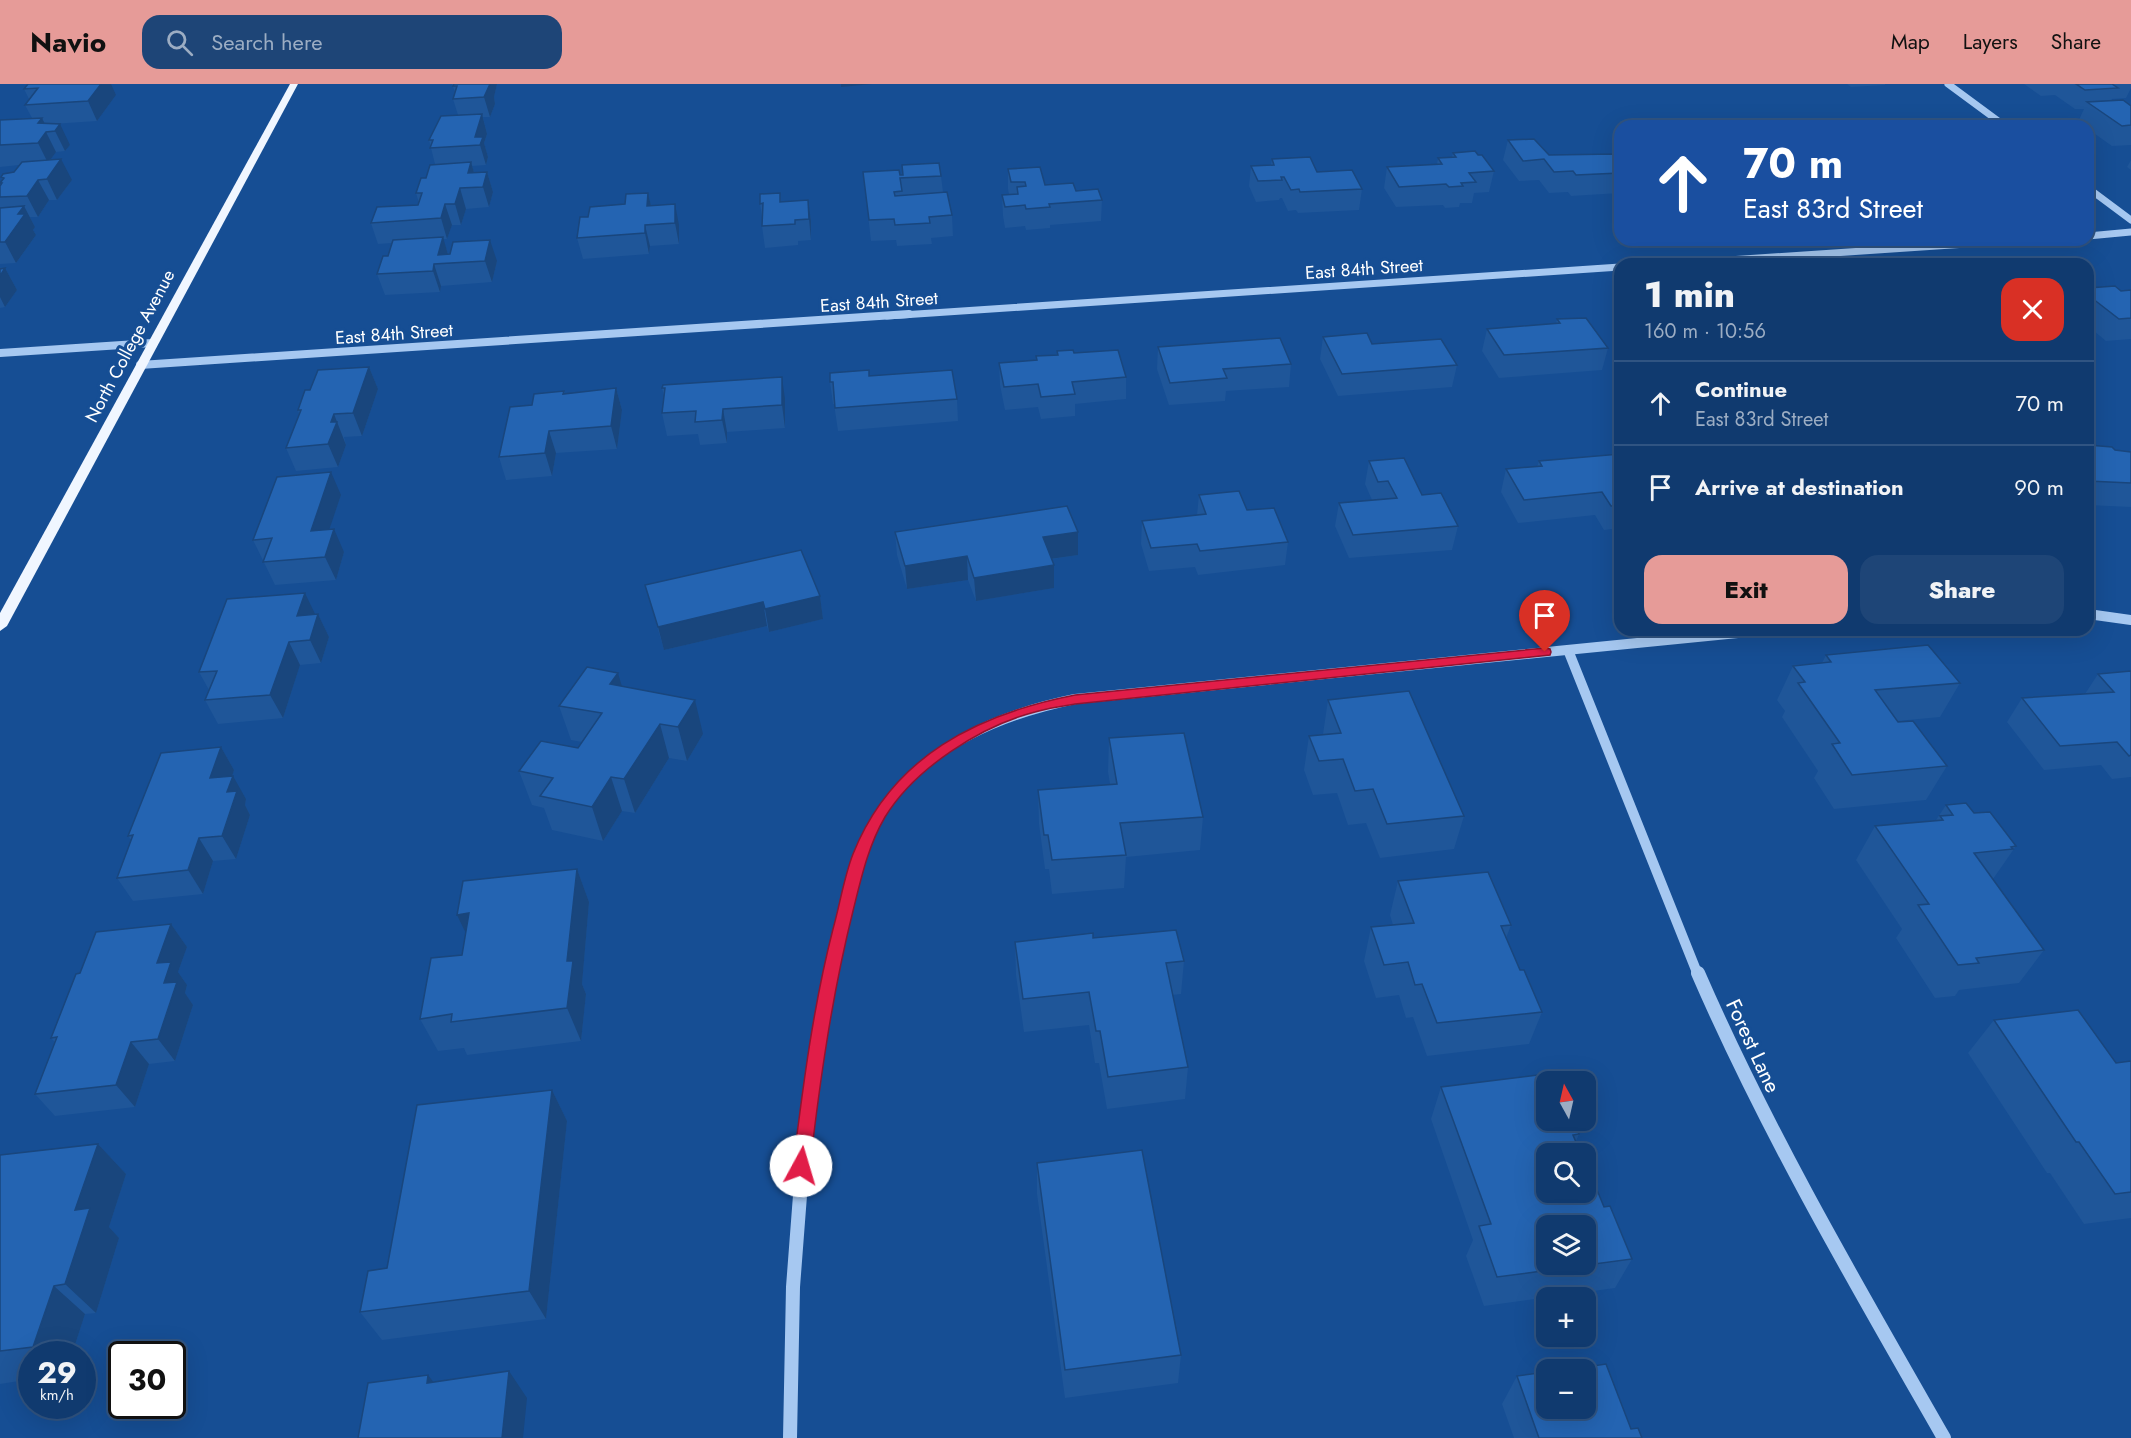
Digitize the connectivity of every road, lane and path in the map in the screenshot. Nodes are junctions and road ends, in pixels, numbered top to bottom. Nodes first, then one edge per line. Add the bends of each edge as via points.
1 (294, 84) edge
2 (1948, 84) edge
3 (1997, 120) edge
4 (2094, 192) edge
5 (2131, 220) edge
6 (2131, 232) edge
7 (2094, 235) edge
8 (1937, 246) edge
9 (1758, 258) edge
10 (1614, 267) edge
11 (152, 344) junction
12 (0, 353) edge
13 (140, 365) junction
14 (2094, 615) edge
15 (2131, 620) edge
16 (0, 626) edge
17 (1708, 636) edge
18 (1568, 650) junction
19 (790, 1438) edge
20 (1944, 1438) edge

1 - 11 main road, North College Avenue
2 - 3 street
4 - 5 street
6 - 7 street
8 - 9 street
10 - 13 street, East 84th Street
11 - 12 street
11 - 13 main road, North College Avenue
13 - 16 main road, North College Avenue
14 - 15 street
17 - 18 street
18 - 19 street via 1075,699 1032,708 988,724 923,765 902,785 880,814 860,855 830,970 798,1203 792,1287
18 - 20 street, Forest Lane via 1728,1042 1829,1238

